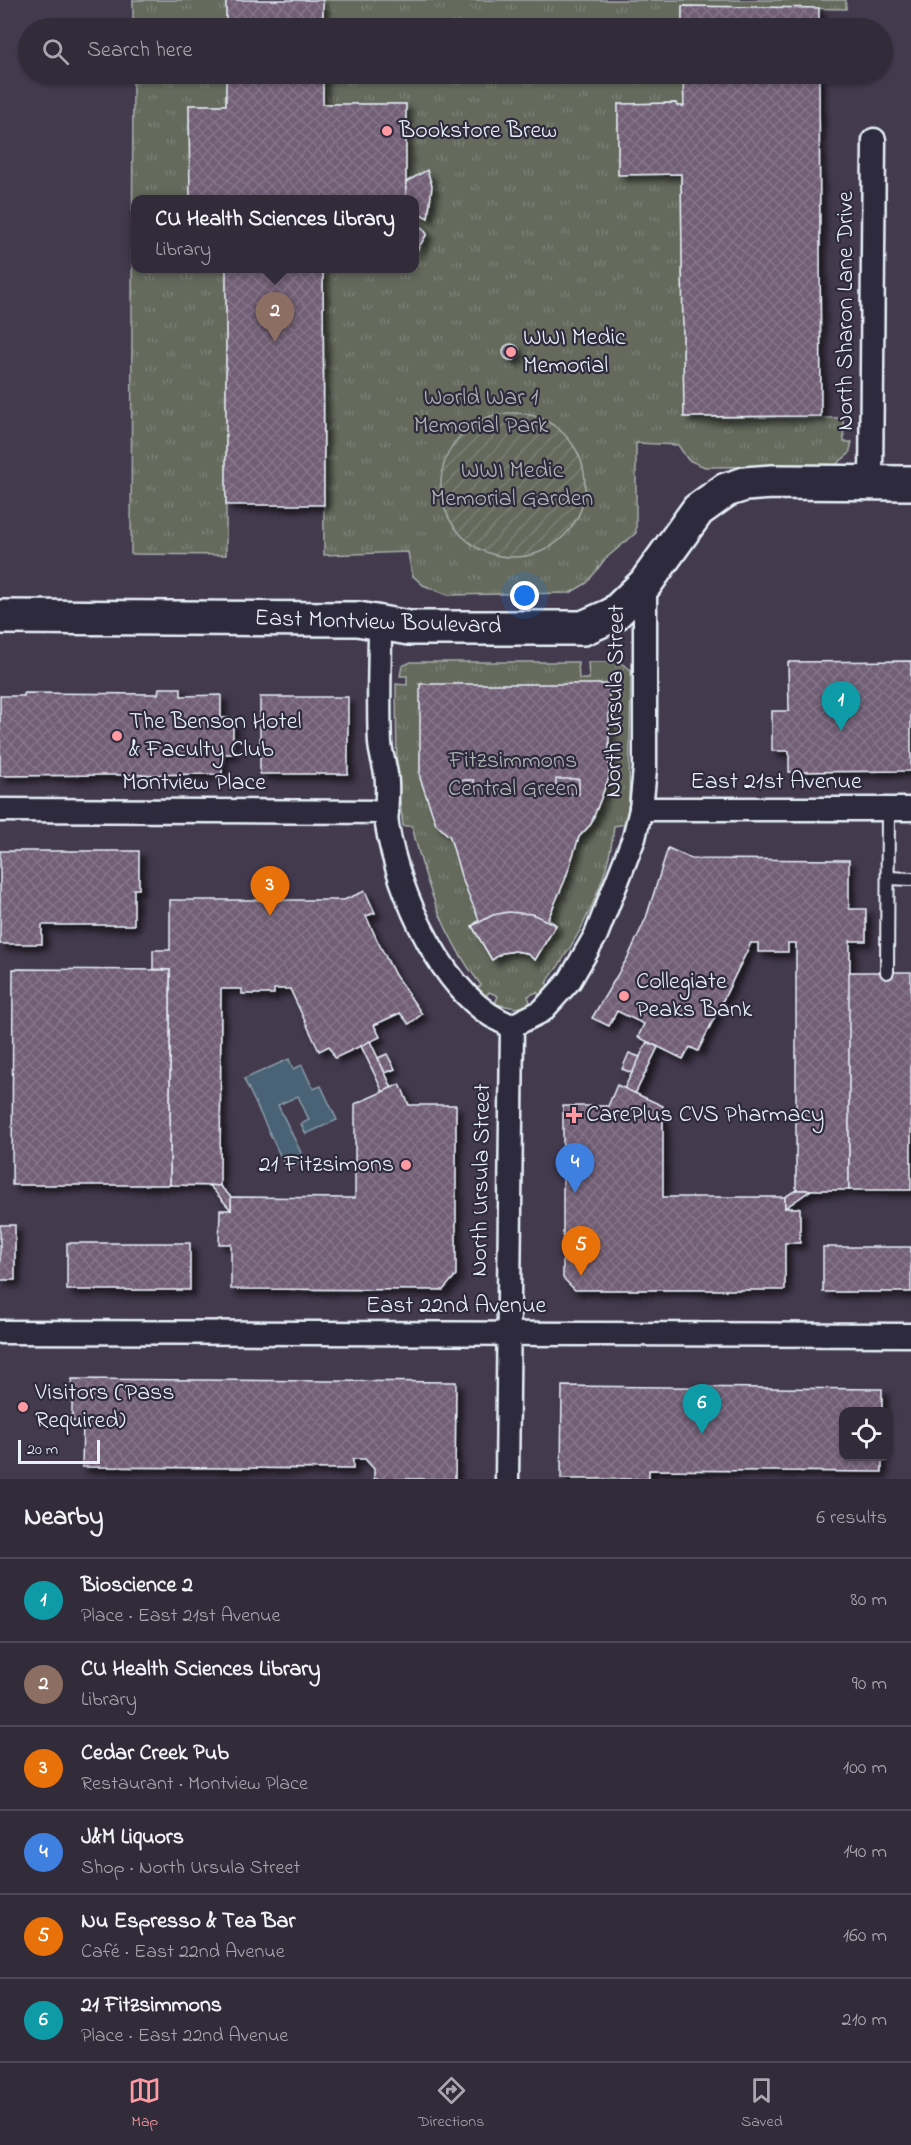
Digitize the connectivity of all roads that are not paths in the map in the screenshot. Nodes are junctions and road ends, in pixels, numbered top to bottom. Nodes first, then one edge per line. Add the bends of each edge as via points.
1 (874, 140) dead end
2 (871, 483) junction
3 (911, 483) edge
4 (645, 584) junction
5 (0, 617) edge
6 (380, 624) junction
7 (641, 809) junction
8 (888, 809) junction
9 (911, 809) edge
10 (0, 810) edge
11 (387, 812) junction
12 (888, 878) junction
13 (911, 879) edge
14 (887, 972) dead end
15 (512, 1026) junction
16 (0, 1332) edge
17 (508, 1333) junction
18 (911, 1335) edge
19 (507, 1479) edge

1 - 2 street, North Sharon Lane Drive
2 - 3 street, East Montview Boulevard
2 - 4 street, East Montview Boulevard via 772,482 726,490 698,510
4 - 6 street, East Montview Boulevard via 613,615 584,628 409,628
4 - 7 street, North Ursula Street via 645,769
5 - 6 street, East Montview Boulevard via 346,619
6 - 11 street via 380,746 387,783
7 - 8 street, East 21st Avenue
7 - 15 street, North Ursula Street via 612,897 570,980 542,1011
8 - 9 street, East 21st Avenue
8 - 12 lane
10 - 11 street, Montview Place
11 - 15 street via 393,848 429,945 450,976 483,1012
12 - 13 lane
12 - 14 lane
15 - 17 street, North Ursula Street
16 - 17 street, East 22nd Avenue
17 - 18 street, East 22nd Avenue
17 - 19 street, North Ursula Street

